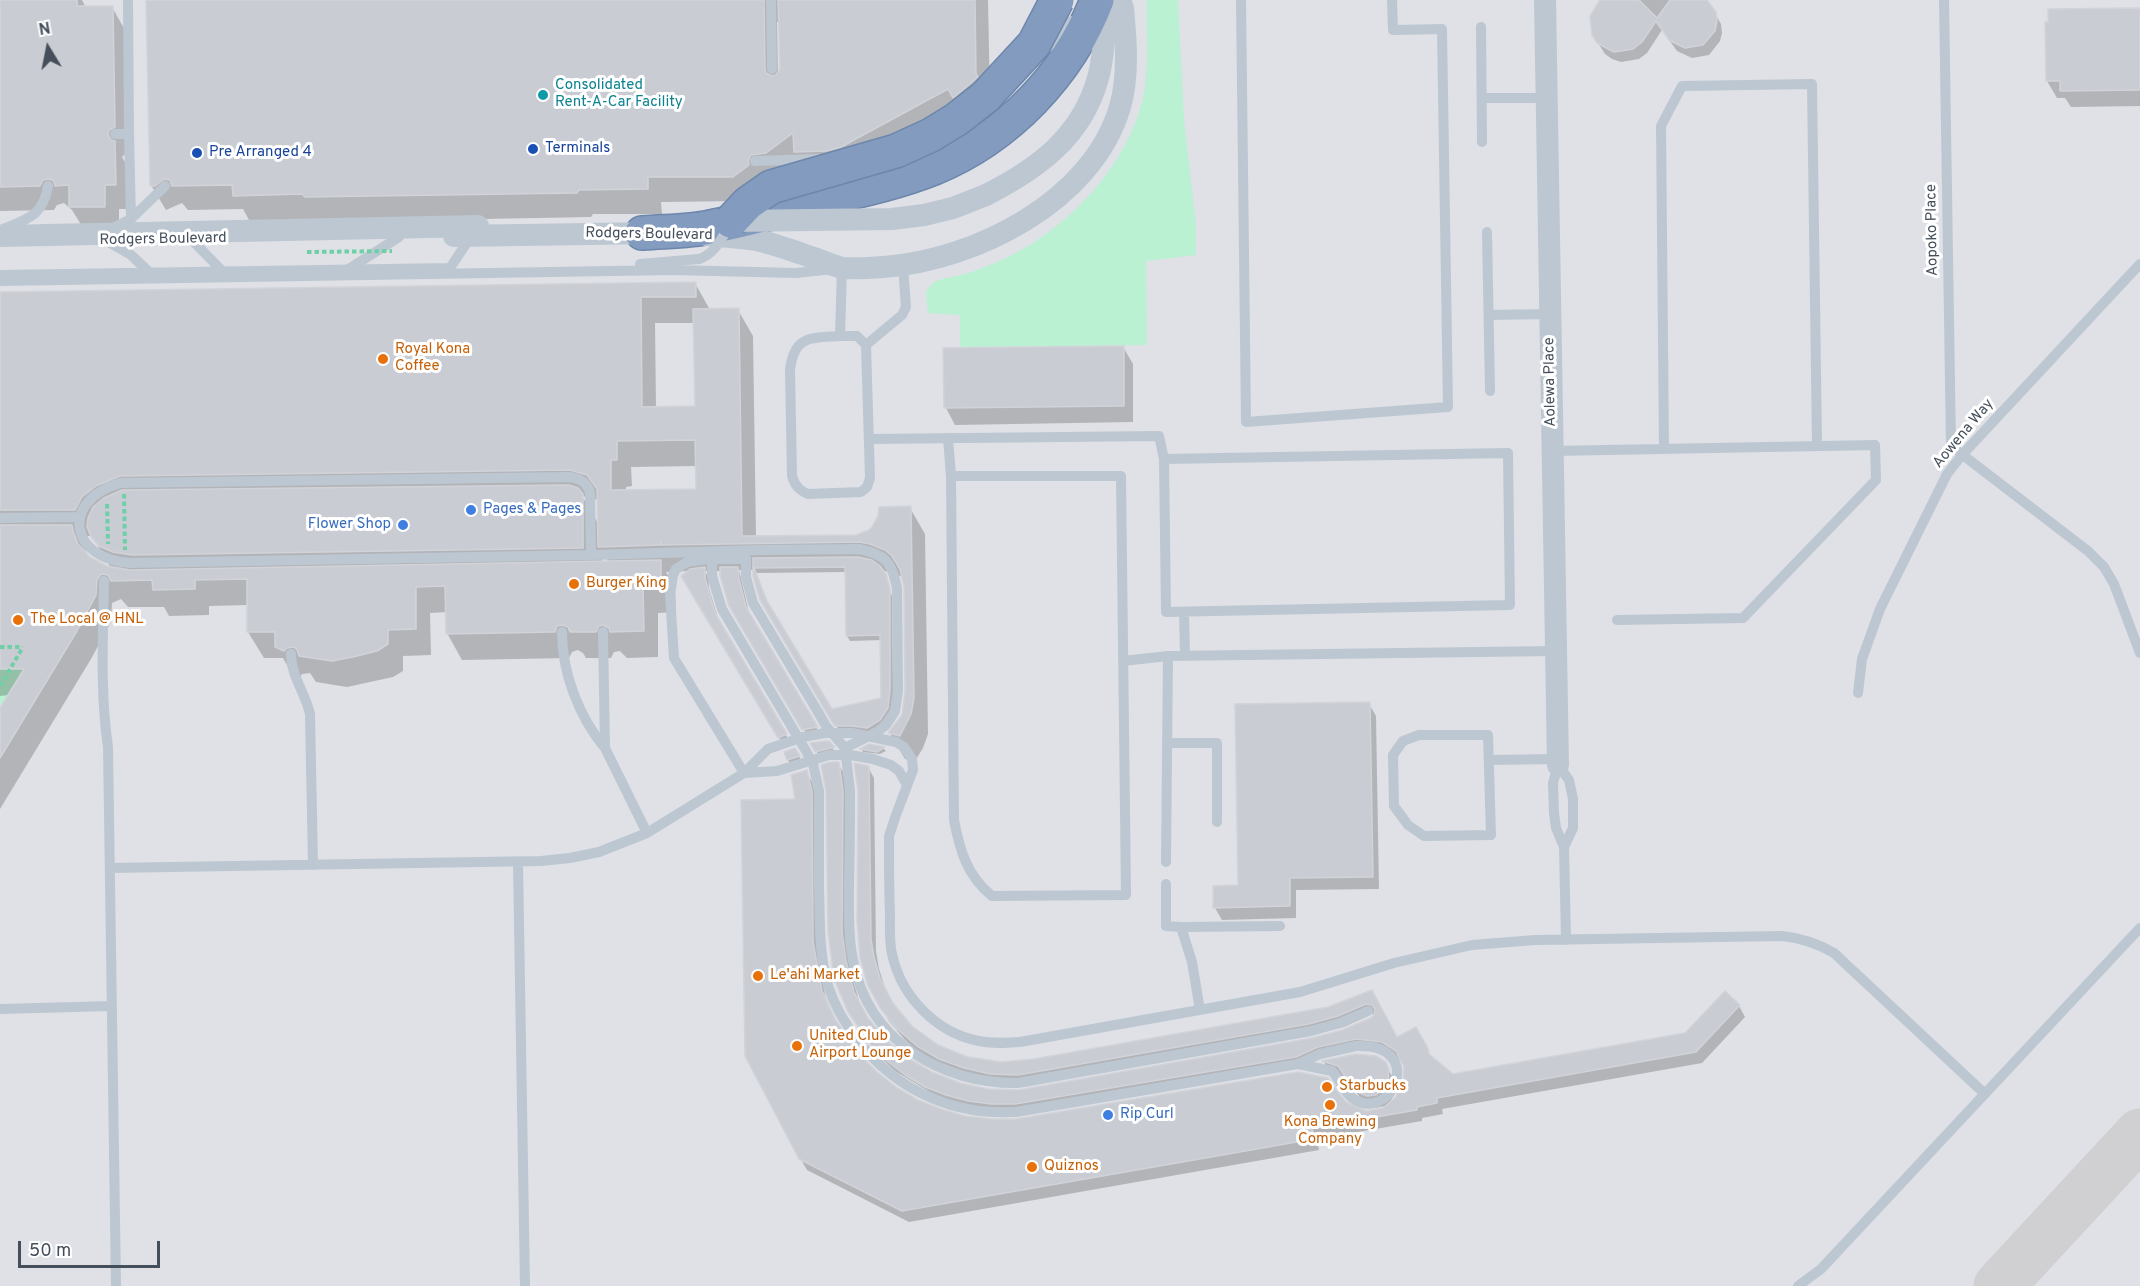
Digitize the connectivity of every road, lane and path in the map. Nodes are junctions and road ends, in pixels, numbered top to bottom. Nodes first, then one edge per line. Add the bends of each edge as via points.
1 (128, 0) edge
2 (771, 0) edge
3 (1057, 0) edge
4 (1086, 0) edge
5 (1097, 0) edge
6 (1105, 0) edge
7 (1120, 0) edge
8 (1240, 0) edge
9 (1392, 0) edge
10 (1545, 0) edge
11 (1944, 0) edge
12 (1481, 27) dead end
13 (772, 69) dead end
14 (1482, 98) junction
15 (1546, 98) junction
16 (957, 106) dead end
17 (115, 134) dead end
18 (129, 134) junction
19 (1482, 142) dead end
20 (829, 158) dead end
21 (755, 161) dead end
22 (48, 186) dead end
23 (165, 186) dead end
24 (131, 219) junction
25 (731, 221) junction
26 (478, 226) junction
27 (0, 231) edge
28 (1487, 232) dead end
29 (642, 233) junction
30 (0, 236) edge
31 (90, 238) junction
32 (192, 240) junction
33 (0, 243) edge
34 (396, 244) junction
35 (303, 252) dead end
36 (2140, 264) edge
37 (903, 266) junction
38 (450, 267) junction
39 (842, 268) junction
40 (149, 272) junction
41 (0, 275) edge
42 (339, 275) junction
43 (229, 277) junction
44 (0, 281) edge
45 (1550, 314) junction
46 (1489, 315) junction
47 (840, 336) junction
48 (866, 345) junction
49 (1490, 391) dead end
50 (948, 438) junction
51 (869, 439) junction
52 (1817, 446) junction
53 (1664, 449) junction
54 (1552, 451) junction
55 (1962, 454) junction
56 (1164, 459) junction
57 (951, 477) junction
58 (123, 482) dead end
59 (106, 495) dead end
60 (79, 517) junction
61 (0, 518) edge
62 (712, 552) junction
63 (108, 554) dead end
64 (125, 554) dead end
65 (591, 555) junction
66 (104, 581) dead end
67 (1184, 612) junction
68 (1617, 620) dead end
69 (562, 632) dead end
70 (603, 632) dead end
71 (0, 647) edge
72 (1555, 651) junction
73 (2140, 653) edge
74 (291, 654) dead end
75 (1185, 655) junction
76 (1168, 656) junction
77 (1123, 661) junction
78 (0, 686) edge
79 (1858, 693) dead end
80 (1167, 743) junction
81 (605, 748) junction
82 (845, 748) junction
83 (1489, 760) junction
84 (1558, 762) junction
85 (744, 773) junction
86 (907, 785) junction
87 (1217, 822) dead end
88 (647, 833) junction
89 (1564, 847) junction
90 (518, 862) junction
91 (1166, 862) dead end
92 (313, 865) junction
93 (110, 868) junction
94 (1166, 884) dead end
95 (1280, 926) dead end
96 (1181, 927) junction
97 (2140, 928) edge
98 (1566, 940) junction
99 (112, 1006) junction
100 (0, 1009) edge
101 (1200, 1010) junction
102 (1368, 1011) dead end
103 (1298, 1064) junction
104 (1985, 1094) junction
105 (116, 1286) edge
106 (525, 1286) edge
107 (1798, 1286) edge

1 - 18 lane
2 - 13 lane
3 - 25 highway, bridge via 1034,44 985,97 957,119 896,151 771,187
4 - 16 lane via 1056,41 999,87
5 - 29 highway via 1085,28 1046,87 978,145 935,167 889,183 708,228
6 - 25 street, bridge via 1098,78 1073,129 1035,166 986,195 953,208 892,219
7 - 37 street, Rodgers Boulevard via 1126,64 1120,108 1082,173 1055,198 1005,232 941,258
8 - 9 lane via 1246,422 1448,407 1442,29 1393,30
10 - 15 street, Aolewa Place
11 - 55 lane, Aopoko Place via 1951,446
12 - 14 lane
14 - 15 lane
14 - 19 lane
15 - 45 street, Aolewa Place
17 - 18 lane
18 - 24 lane
20 - 21 lane
22 - 27 lane via 32,217
23 - 24 lane
24 - 31 lane
25 - 26 street
25 - 38 lane, bridge via 706,257 688,261
26 - 31 street, bridge
26 - 38 lane, bridge
28 - 46 lane
29 - 34 street, Rodgers Boulevard
29 - 39 street, Rodgers Boulevard via 758,241
30 - 31 street, bridge
31 - 32 street, Rodgers Boulevard
31 - 33 street, Rodgers Boulevard
31 - 40 lane, bridge via 131,255
32 - 34 street, Rodgers Boulevard
32 - 43 lane
34 - 35 path, bridge
34 - 42 lane
36 - 55 lane, Aowena Way
37 - 39 street, Rodgers Boulevard
37 - 48 lane via 906,307 902,315
38 - 40 lane, bridge
39 - 42 lane via 796,273 673,270
39 - 47 lane
40 - 41 lane, bridge
42 - 43 lane
43 - 44 lane
45 - 46 lane
45 - 54 street, Aolewa Place
46 - 49 lane
47 - 48 lane via 856,336
47 - 51 lane via 802,342 792,354 794,484 808,494 861,492 870,478
48 - 51 lane
50 - 51 lane
50 - 56 lane via 1159,436
50 - 57 lane
52 - 53 lane
52 - 53 lane via 1812,84 1682,86 1661,126
52 - 68 lane via 1875,445 1876,480 1743,618
53 - 54 lane
54 - 72 street, Aolewa Place
55 - 73 lane via 2104,567
55 - 79 lane, Aowena Way via 1929,508 1880,609 1862,659
56 - 67 lane via 1166,612
56 - 67 lane via 1508,453 1510,605
57 - 77 lane via 1120,476
57 - 77 lane via 954,820 965,862 973,877 992,896 1126,895
58 - 64 path
59 - 63 path
60 - 61 lane
60 - 65 lane via 83,539 91,549 120,563
60 - 65 lane via 98,491 120,483 570,477 581,479 590,492
62 - 65 lane
62 - 82 lane, bridge via 859,549 874,552 889,563 897,588 895,711 877,732
62 - 103 lane, bridge via 712,576 722,609 813,764 819,791 820,942 826,977 855,1038 878,1064 906,1086 935,1101 984,1112 1016,1112
66 - 93 lane
67 - 75 lane
69 - 81 lane via 568,676 591,730
70 - 81 lane
71 - 78 path via 23,647
72 - 75 lane
72 - 84 street, Aolewa Place
74 - 92 lane via 292,670 310,714
75 - 76 lane
76 - 77 lane
76 - 80 lane
80 - 87 lane via 1217,744
80 - 91 lane
81 - 88 lane
82 - 85 lane, bridge via 826,726 751,598 746,559 687,562 676,569 671,584 674,657
82 - 102 lane, bridge via 850,791 853,961 868,1003 889,1032 921,1059 976,1080 1018,1083 1311,1031
83 - 83 lane via 1488,735 1419,735 1403,741 1393,755 1394,806 1408,825 1424,836 1491,835
83 - 84 lane
84 - 89 lane via 1553,783 1554,813
84 - 89 lane via 1569,780 1573,800 1573,828
85 - 86 lane via 777,771 830,755 850,755 891,765
85 - 86 lane via 776,746 825,733 852,734 904,747 912,759 913,771
85 - 88 lane
86 - 101 lane via 890,836 890,944 907,991 938,1024 956,1034 995,1044
88 - 90 lane via 585,856
89 - 98 lane
90 - 92 lane
90 - 106 lane
92 - 93 lane
93 - 99 lane
94 - 96 lane via 1166,926
95 - 96 lane
96 - 101 lane
97 - 104 lane
98 - 101 lane via 1472,945 1394,963 1316,989
98 - 104 lane via 1801,938 1834,953
99 - 100 lane
99 - 105 lane
103 - 103 lane via 1332,1071 1351,1097 1368,1103 1386,1098 1397,1083 1396,1064 1375,1046 1320,1054
104 - 107 lane via 1821,1269

